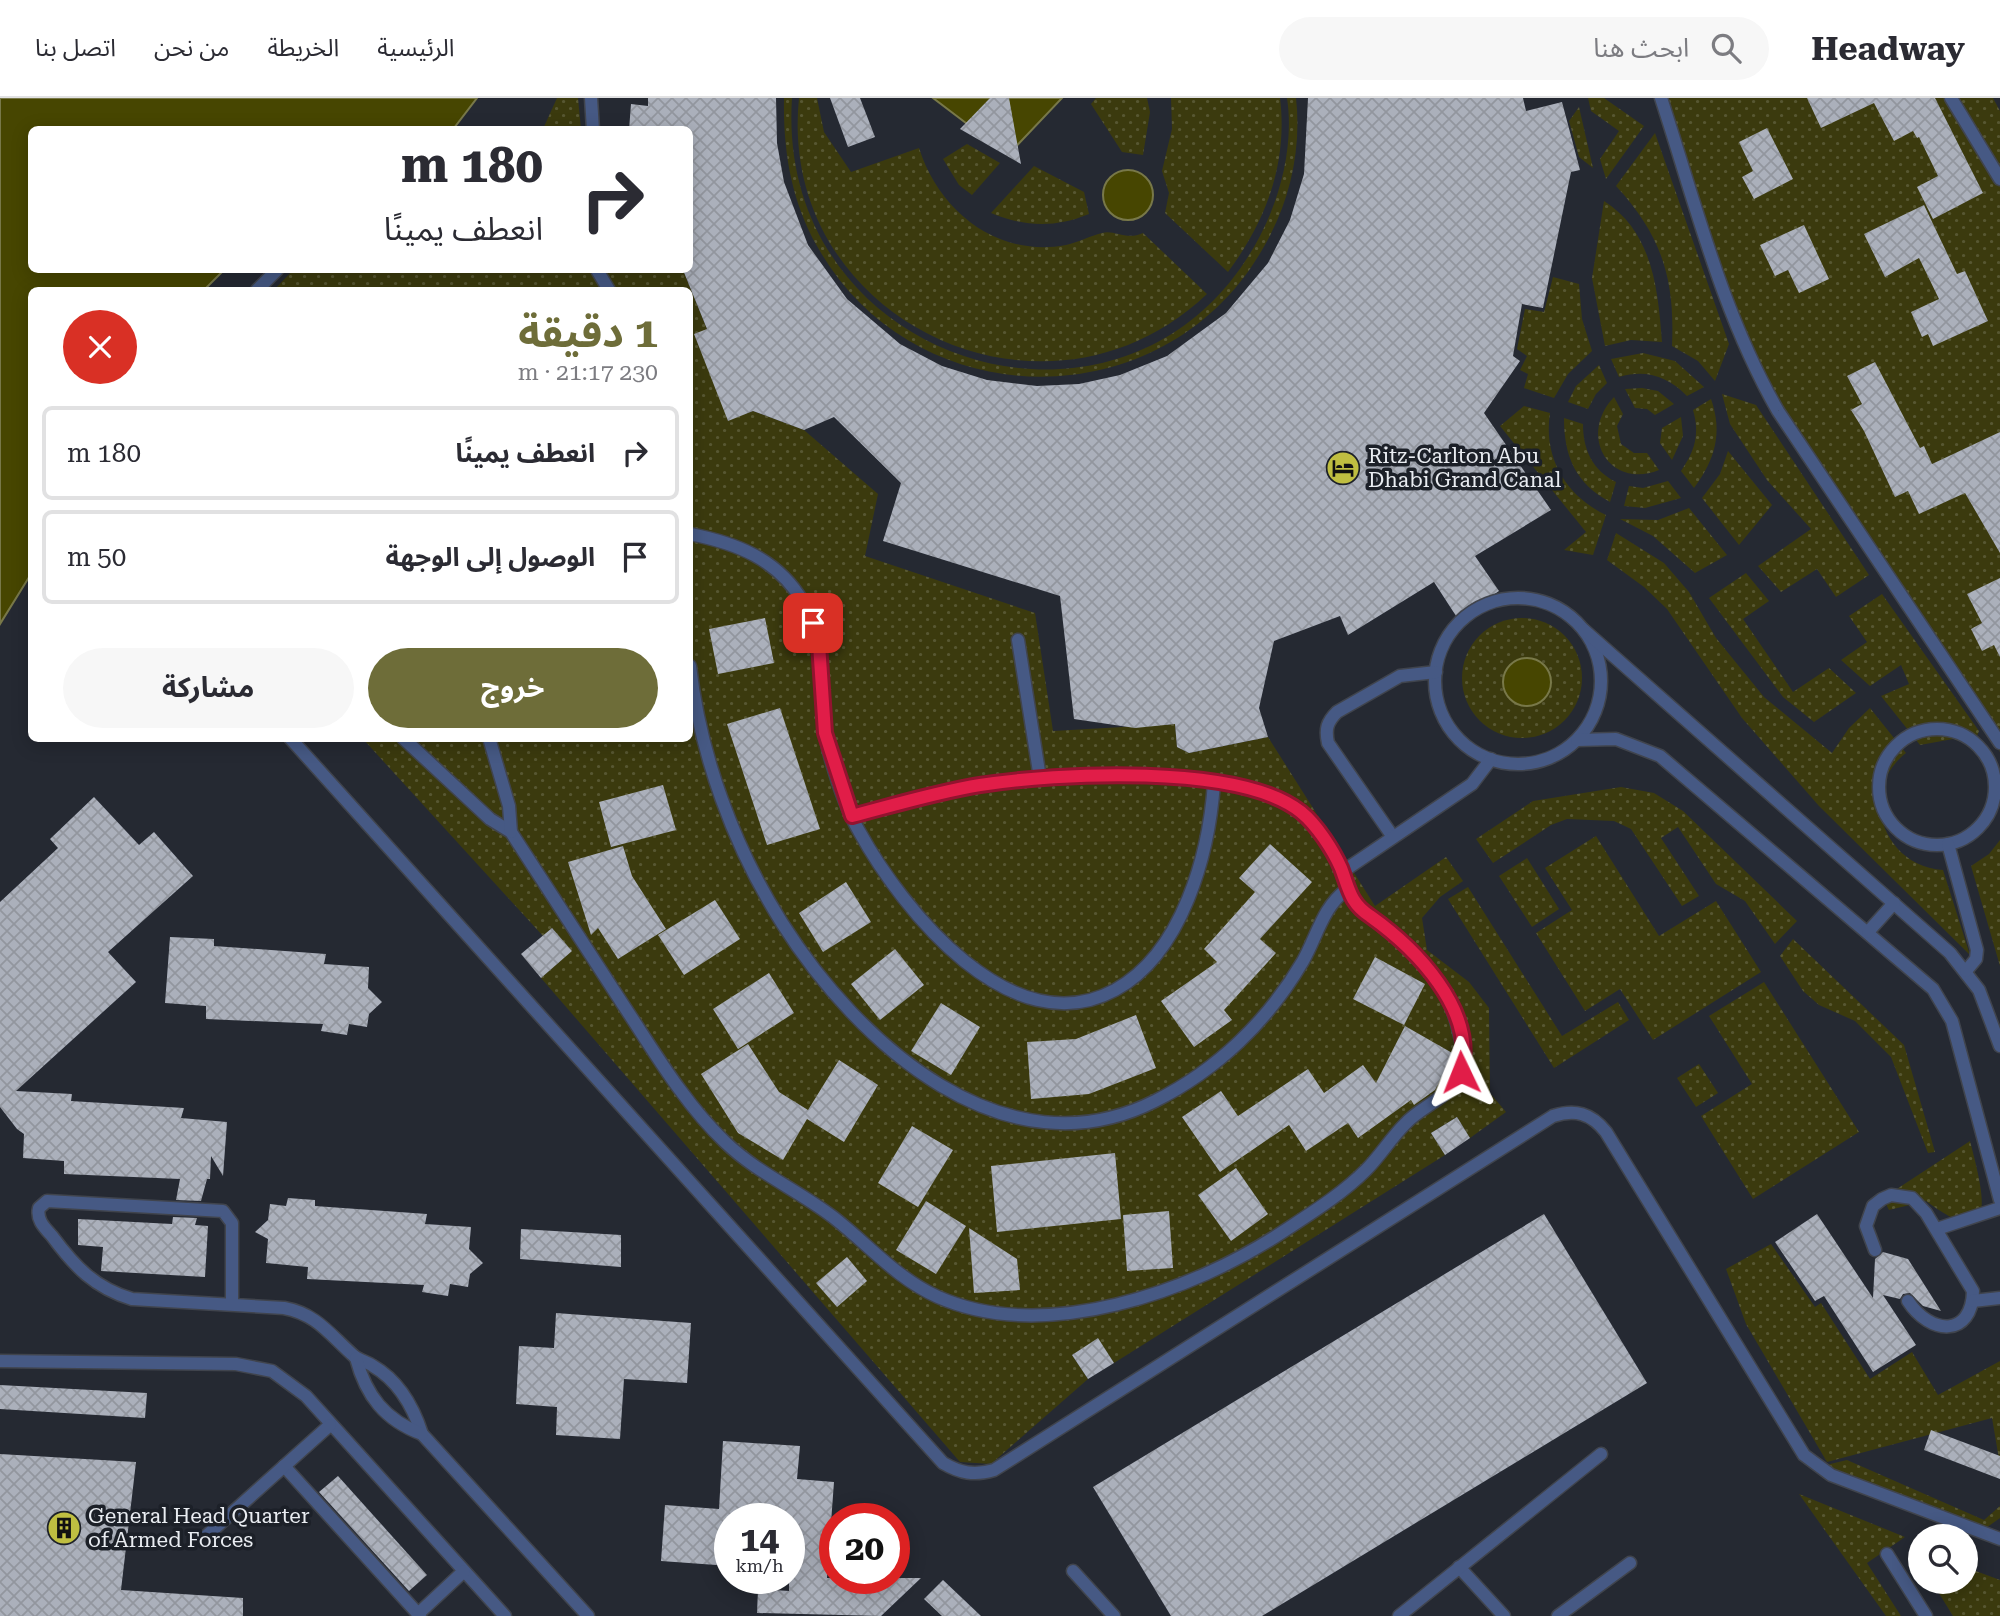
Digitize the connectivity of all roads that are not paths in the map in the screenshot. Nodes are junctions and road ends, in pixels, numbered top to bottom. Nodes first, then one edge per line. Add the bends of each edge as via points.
1 (591, 98) edge
2 (1661, 98) edge
3 (1951, 98) edge
4 (593, 126) edge
5 (2000, 179) edge
6 (274, 273) edge
7 (260, 287) edge
8 (693, 535) edge
9 (1584, 630) junction
10 (1018, 640) dead end
11 (1436, 672) junction
12 (693, 683) edge
13 (1577, 740) junction
14 (294, 742) edge
15 (407, 742) edge
16 (490, 742) edge
17 (2000, 743) edge
18 (1491, 759) junction
19 (1995, 762) edge
20 (1040, 778) junction
21 (1214, 783) junction
22 (852, 816) junction
23 (511, 832) junction
24 (1393, 837) junction
25 (1948, 844) junction
26 (1342, 872) junction
27 (1346, 890) junction
28 (1894, 903) junction
29 (1868, 932) junction
30 (1966, 971) junction
31 (2000, 1046) edge
32 (2000, 1200) edge
33 (2000, 1208) edge
34 (1937, 1229) junction
35 (1875, 1250) dead end
36 (2000, 1298) edge
37 (1908, 1301) dead end
38 (1973, 1301) junction
39 (232, 1305) junction
40 (356, 1358) junction
41 (0, 1361) edge
42 (330, 1425) junction
43 (422, 1434) junction
44 (1601, 1454) dead end
45 (284, 1466) junction
46 (204, 1538) dead end
47 (2000, 1539) edge
48 (1887, 1554) dead end
49 (1630, 1563) dead end
50 (1460, 1567) junction
51 (1073, 1570) dead end
52 (464, 1571) junction
53 (419, 1615) edge
54 (505, 1616) edge
55 (588, 1616) edge
56 (1114, 1616) edge
57 (1399, 1616) edge
58 (1504, 1616) edge
59 (1558, 1616) edge
60 (1926, 1616) edge

1 - 4 lane
2 - 17 lane via 1712,264 1750,359 1778,411
3 - 5 lane
6 - 7 lane
8 - 22 lane via 739,546 758,556 804,603 819,644 825,733
9 - 11 lane via 1573,618 1544,602 1528,598 1496,601 1455,627 1445,641
9 - 13 lane via 1596,651 1600,699
9 - 28 lane
10 - 20 lane
11 - 18 lane via 1438,700 1448,725 1474,751
11 - 24 lane via 1400,676 1337,712 1326,731 1328,743
12 - 27 lane via 701,728 729,816 763,889 806,958 853,1015 895,1052 960,1097 1004,1115 1050,1124 1104,1120 1188,1082 1224,1056 1268,1012 1304,959 1331,903
13 - 18 lane via 1546,760 1509,764
13 - 29 lane via 1616,739 1660,756
14 - 47 lane via 943,1463 956,1471 994,1470 1553,1116 1577,1112 1598,1122 1606,1132 1804,1455 1831,1475
15 - 23 lane via 480,810
16 - 23 lane via 509,806
18 - 24 lane via 1472,784
19 - 25 lane via 1989,815 1964,839
19 - 25 lane via 1949,730 1930,729 1913,734 1886,759 1880,795 1896,828 1920,842
20 - 21 lane via 1119,776
20 - 22 lane via 950,791
21 - 22 lane via 1202,865 1170,931 1134,976 1099,998 1079,1003 1058,1004 1016,995 961,957 892,881
21 - 26 lane via 1262,792 1301,812
23 - 27 lane via 671,1079 720,1137 763,1174 825,1211 909,1282 962,1307 1021,1318 1089,1311 1159,1290 1245,1254 1326,1204 1366,1170 1406,1123 1453,1086 1464,1063 1448,999 1421,958 1359,908
24 - 26 lane
25 - 30 lane via 1977,950
26 - 27 lane
28 - 29 lane
28 - 30 lane
29 - 32 lane via 1920,975 1944,1004
30 - 31 lane via 1989,1011
33 - 34 lane
34 - 35 lane via 1921,1205 1891,1195 1873,1206 1868,1215 1868,1237
34 - 38 lane via 1970,1281
36 - 38 lane
37 - 38 lane via 1924,1321 1944,1327 1963,1319
39 - 39 lane via 132,1300 105,1289 78,1270 39,1220 39,1208 47,1201 223,1211 232,1223
39 - 40 lane via 284,1308 310,1315
40 - 43 lane via 398,1387
40 - 43 lane via 377,1405 398,1423
41 - 42 lane via 253,1365 291,1382
42 - 45 lane
42 - 52 lane
43 - 55 lane
44 - 50 lane
45 - 46 lane
45 - 53 lane
48 - 60 lane
49 - 59 lane
50 - 57 lane
50 - 58 lane
51 - 56 lane
52 - 53 lane
52 - 54 lane

